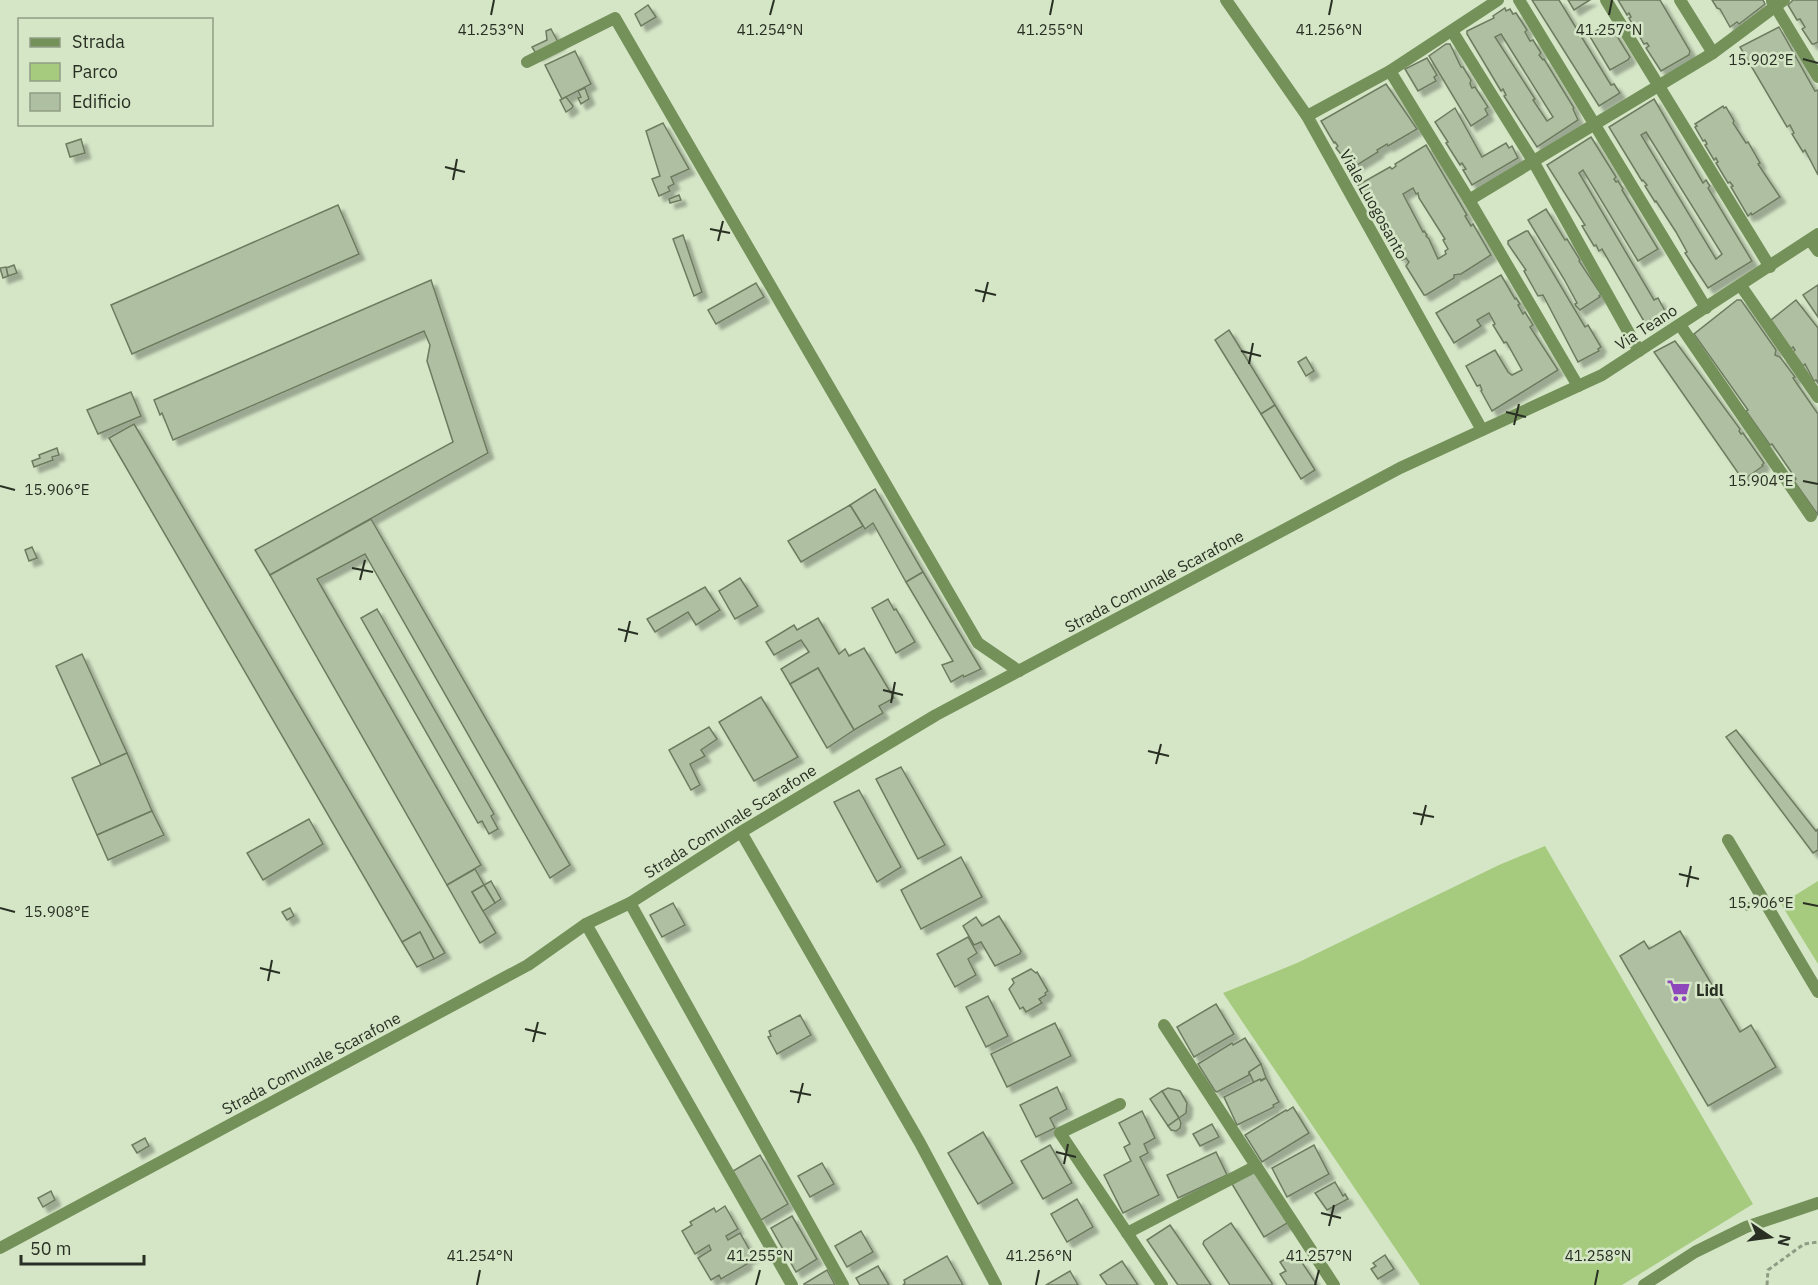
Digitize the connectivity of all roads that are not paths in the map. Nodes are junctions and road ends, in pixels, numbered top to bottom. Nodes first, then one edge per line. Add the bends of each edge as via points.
1 (1226, 0) edge
2 (1498, 0) edge
3 (1519, 0) edge
4 (1606, 0) edge
5 (1680, 0) edge
6 (1777, 2) edge
7 (1452, 31) junction
8 (1818, 51) edge
9 (1713, 53) junction
10 (1807, 59) junction
11 (527, 62) dead end
12 (1390, 70) junction
13 (1818, 77) edge
14 (1659, 85) junction
15 (1307, 116) junction
16 (1594, 123) junction
17 (1533, 161) junction
18 (1469, 200) junction
19 (1814, 237) edge
20 (1818, 251) edge
21 (1770, 267) junction
22 (1741, 286) junction
23 (1706, 308) junction
24 (1680, 325) junction
25 (1639, 351) junction
26 (1578, 386) junction
27 (1818, 398) edge
28 (1482, 430) junction
29 (1811, 516) dead end
30 (1019, 671) junction
31 (741, 832) junction
32 (1728, 840) dead end
33 (1762, 898) junction
34 (630, 903) junction
35 (1747, 907) dead end
36 (586, 924) junction
37 (1818, 992) edge
38 (1164, 1025) dead end
39 (1120, 1104) dead end
40 (1256, 1166) junction
41 (1818, 1203) edge
42 (1127, 1233) junction
43 (0, 1248) edge
44 (792, 1285) edge
45 (843, 1285) edge
46 (996, 1285) edge
47 (1162, 1285) edge
48 (1334, 1285) edge
49 (1644, 1285) edge

1 - 15 street, Viale Luogosanto
2 - 7 street
3 - 16 street
4 - 14 street
5 - 9 street
6 - 9 street
6 - 10 street
7 - 12 street
7 - 17 street
8 - 10 street
9 - 14 street
10 - 13 street
11 - 30 street via 615,18 978,643
12 - 15 street
12 - 18 street
14 - 16 street
14 - 21 street
15 - 28 street, Viale Luogosanto
16 - 17 street
16 - 23 street
17 - 18 street
17 - 25 street
18 - 26 street
19 - 20 street
19 - 21 street, Via Teano
21 - 22 street, Via Teano
22 - 23 street, Via Teano
22 - 27 street
23 - 24 street, Via Teano
24 - 25 street, Via Teano
24 - 29 street
25 - 26 street, Via Teano
26 - 28 street, Via Teano
28 - 30 street, Strada Comunale Scarafone via 1400,468
30 - 31 street, Strada Comunale Scarafone
31 - 34 street, Strada Comunale Scarafone
31 - 46 street via 920,1143
32 - 33 street
33 - 35 lane
33 - 37 street
34 - 36 street, Strada Comunale Scarafone
34 - 45 street
36 - 43 street, Strada Comunale Scarafone via 528,965
36 - 44 street
38 - 40 street
39 - 42 street via 1060,1132
40 - 42 street
40 - 48 street
41 - 49 street via 1746,1227 1695,1252
42 - 47 street

